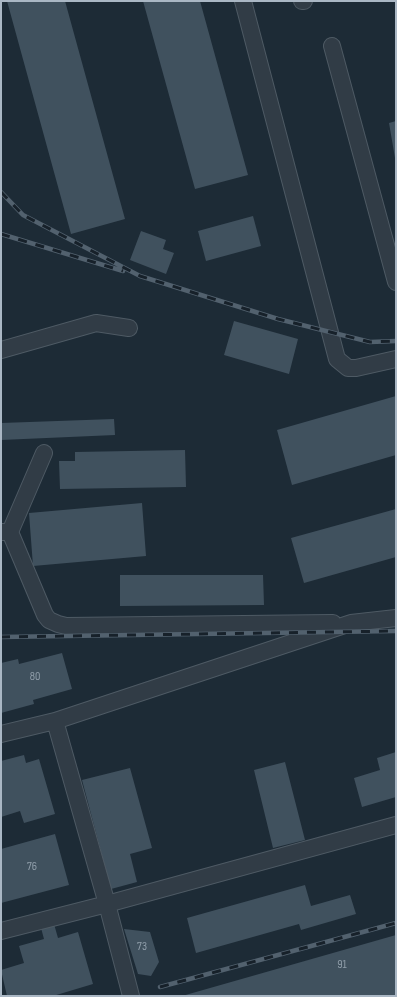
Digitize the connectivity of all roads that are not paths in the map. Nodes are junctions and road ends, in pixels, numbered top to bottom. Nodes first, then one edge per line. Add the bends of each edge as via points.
1 (243, 1) edge
2 (332, 46) dead end
3 (396, 282) edge
4 (129, 328) dead end
5 (1, 350) edge
6 (396, 359) edge
7 (44, 453) dead end
8 (6, 532) edge
9 (396, 618) edge
10 (351, 623) junction
11 (55, 721) junction
12 (1, 734) edge
13 (396, 825) edge
14 (107, 904) junction
15 (1, 931) edge
16 (131, 996) edge

1 - 6 lane via 337,359 348,368 356,368
2 - 3 lane
4 - 5 lane via 96,323
7 - 8 lane
8 - 10 lane via 45,615 58,624 66,626
9 - 10 lane
10 - 11 lane
11 - 12 lane
11 - 14 lane
13 - 14 lane
14 - 15 lane
14 - 16 lane

